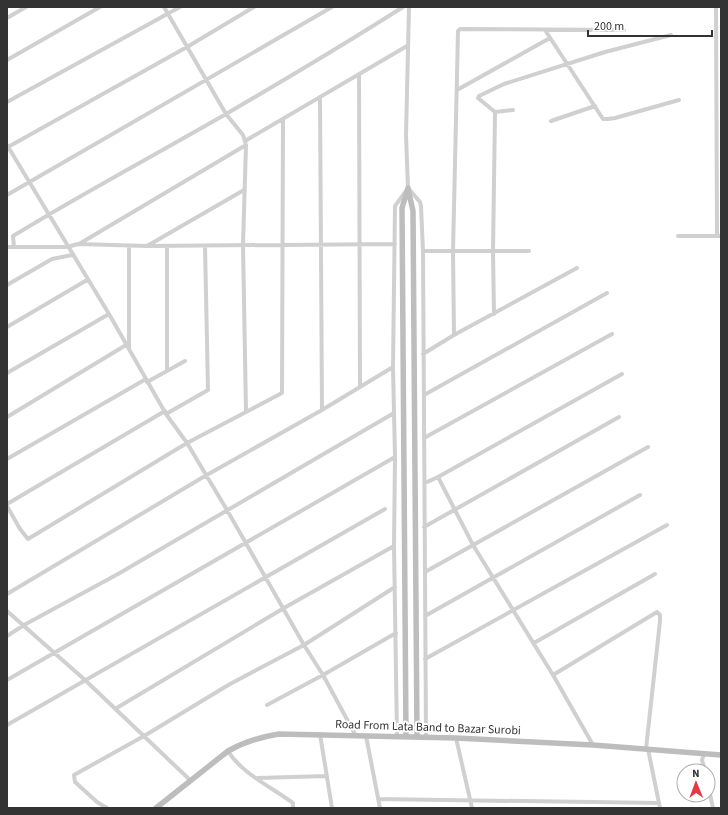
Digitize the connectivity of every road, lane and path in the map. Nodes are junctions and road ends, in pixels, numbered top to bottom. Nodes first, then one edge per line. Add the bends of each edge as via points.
1 (26, 7) edge
2 (100, 7) edge
3 (164, 7) edge
4 (180, 7) edge
5 (254, 7) edge
6 (332, 7) edge
7 (403, 7) edge
8 (408, 7) edge
9 (716, 7) edge
10 (168, 14) junction
11 (7, 18) edge
12 (545, 30) junction
13 (624, 30) dead end
14 (671, 35) dead end
15 (550, 38) junction
16 (187, 46) junction
17 (407, 46) junction
18 (7, 60) edge
19 (568, 65) junction
20 (359, 75) junction
21 (206, 79) junction
22 (457, 90) junction
23 (320, 98) junction
24 (679, 100) dead end
25 (7, 102) edge
26 (595, 106) junction
27 (514, 110) dead end
28 (495, 112) junction
29 (226, 114) junction
30 (283, 119) junction
31 (551, 121) dead end
32 (245, 143) junction
33 (8, 149) edge
34 (29, 182) junction
35 (408, 188) junction
36 (244, 190) junction
37 (7, 195) edge
38 (48, 214) junction
39 (678, 236) dead end
40 (719, 236) edge
41 (78, 244) junction
42 (394, 244) junction
43 (243, 245) junction
44 (282, 245) junction
45 (322, 245) junction
46 (360, 245) junction
47 (129, 246) junction
48 (146, 246) junction
49 (168, 246) junction
50 (205, 246) junction
51 (7, 247) edge
52 (14, 247) junction
53 (67, 247) junction
54 (423, 251) junction
55 (453, 251) junction
56 (493, 251) junction
57 (529, 251) dead end
58 (72, 255) junction
59 (577, 268) dead end
60 (87, 280) junction
61 (7, 285) edge
62 (607, 293) dead end
63 (109, 314) junction
64 (494, 314) junction
65 (7, 327) edge
66 (612, 334) dead end
67 (454, 335) junction
68 (126, 345) junction
69 (129, 351) junction
70 (423, 354) junction
71 (185, 361) dead end
72 (393, 367) junction
73 (167, 370) junction
74 (7, 373) edge
75 (622, 374) dead end
76 (147, 380) junction
77 (360, 387) junction
78 (424, 395) junction
79 (322, 410) junction
80 (246, 411) junction
81 (166, 412) junction
82 (394, 413) junction
83 (7, 417) edge
84 (619, 417) dead end
85 (424, 438) junction
86 (187, 443) junction
87 (648, 447) dead end
88 (395, 457) junction
89 (7, 459) edge
90 (205, 476) junction
91 (438, 476) junction
92 (424, 483) junction
93 (640, 495) dead end
94 (7, 505) edge
95 (385, 509) dead end
96 (227, 510) junction
97 (455, 510) junction
98 (667, 525) dead end
99 (424, 527) junction
100 (246, 543) junction
101 (473, 545) junction
102 (394, 546) junction
103 (425, 572) junction
104 (655, 574) dead end
105 (265, 577) junction
106 (492, 578) junction
107 (395, 587) junction
108 (7, 594) edge
109 (284, 608) junction
110 (7, 610) edge
111 (514, 610) junction
112 (425, 616) junction
113 (24, 626) junction
114 (396, 633) junction
115 (7, 636) edge
116 (534, 643) junction
117 (304, 645) junction
118 (54, 653) junction
119 (426, 660) junction
120 (323, 675) junction
121 (553, 675) junction
122 (7, 680) edge
123 (85, 680) junction
124 (267, 705) dead end
125 (115, 709) junction
126 (7, 725) edge
127 (320, 734) junction
128 (144, 736) junction
129 (356, 736) junction
130 (366, 736) junction
131 (397, 736) junction
132 (406, 736) junction
133 (417, 736) junction
134 (426, 736) junction
135 (456, 738) junction
136 (593, 745) junction
137 (647, 749) junction
138 (228, 751) junction
139 (704, 754) junction
140 (721, 755) edge
141 (703, 763) edge
142 (327, 776) junction
143 (256, 778) junction
144 (190, 780) junction
145 (378, 799) junction
146 (470, 800) junction
147 (659, 803) junction
148 (107, 808) edge
149 (156, 808) edge
150 (293, 808) edge
151 (332, 808) edge
152 (380, 808) edge
153 (472, 808) edge
154 (660, 808) edge

1 - 11 street
2 - 18 street
3 - 10 street
4 - 10 street
5 - 16 street
6 - 21 street
7 - 29 street
8 - 17 street
9 - 40 street
10 - 16 street
10 - 25 street
12 - 13 street
12 - 15 street
12 - 22 street via 460,29
14 - 19 street via 605,52
15 - 19 street
15 - 22 street
16 - 21 street
16 - 33 street
17 - 20 street
17 - 35 street
19 - 26 street
19 - 28 street via 504,84 479,96 480,101
20 - 23 street
20 - 46 street
21 - 29 street
21 - 34 street
22 - 55 street
23 - 30 street
23 - 45 street
24 - 26 street via 608,119 603,119
26 - 31 street
27 - 28 street
28 - 56 street
29 - 32 street via 243,135
29 - 38 street
30 - 32 street
30 - 44 street
32 - 36 street
32 - 41 street
33 - 34 street
34 - 37 street
34 - 38 street
35 - 42 street via 395,206
35 - 54 street via 421,206
35 - 132 street via 402,208
35 - 133 street via 414,211
36 - 43 street
36 - 48 street
38 - 52 street via 13,236
38 - 53 street
39 - 40 street
41 - 47 street
41 - 53 street
42 - 46 street
42 - 72 street
43 - 44 street
43 - 50 street
43 - 80 street
44 - 45 street
44 - 80 street via 282,393
45 - 46 street
45 - 79 street
46 - 77 street
47 - 48 street
47 - 69 street
48 - 49 street
49 - 50 street
49 - 73 street
50 - 81 street via 208,390
51 - 52 street
52 - 53 street
53 - 58 street
54 - 55 street
54 - 70 street
55 - 56 street
55 - 67 street
56 - 57 street
56 - 64 street
58 - 60 street
58 - 61 street via 52,259
59 - 64 street
60 - 63 street
60 - 65 street
62 - 78 street
63 - 68 street
63 - 74 street
64 - 67 street
66 - 85 street
67 - 70 street
68 - 69 street
68 - 83 street
69 - 76 street
70 - 78 street
71 - 73 street
72 - 77 street
72 - 82 street
73 - 76 street
75 - 91 street
76 - 81 street
76 - 89 street
77 - 79 street
78 - 85 street
79 - 90 street
80 - 86 street
81 - 86 street
81 - 94 street
82 - 88 street
82 - 96 street
84 - 97 street
85 - 92 street
86 - 90 street
86 - 94 street via 28,539
87 - 101 street
88 - 100 street
88 - 102 street
90 - 96 street
90 - 108 street
91 - 92 street
91 - 97 street
92 - 99 street
93 - 106 street
95 - 105 street
96 - 100 street
96 - 113 street
97 - 99 street
97 - 101 street
98 - 111 street
99 - 103 street
100 - 105 street
100 - 118 street
101 - 103 street
101 - 106 street
102 - 107 street
102 - 109 street
103 - 112 street
104 - 116 street
105 - 109 street
105 - 123 street
106 - 111 street
106 - 112 street
107 - 114 street
107 - 117 street
109 - 117 street
109 - 125 street
110 - 113 street
111 - 116 street
111 - 119 street
112 - 119 street
113 - 115 street
113 - 118 street
114 - 120 street
114 - 131 street
116 - 121 street
117 - 120 street
117 - 128 street via 230,684
118 - 122 street
118 - 123 street
119 - 134 street
120 - 124 street
120 - 129 street
121 - 136 street
121 - 137 street via 657,612 660,621
123 - 125 street
123 - 126 street
125 - 128 street
127 - 129 street, Road From Lata Band to Bazar Surobi
127 - 138 street, Road From Lata Band to Bazar Surobi via 279,734 259,737
127 - 142 street
128 - 144 street
128 - 148 street via 74,775 75,782
129 - 130 street, Road From Lata Band to Bazar Surobi
130 - 131 street, Road From Lata Band to Bazar Surobi
130 - 145 street
131 - 132 street, Road From Lata Band to Bazar Surobi
132 - 133 street, Road From Lata Band to Bazar Surobi
133 - 134 street, Road From Lata Band to Bazar Surobi
134 - 135 street, Road From Lata Band to Bazar Surobi
135 - 136 street, Road From Lata Band to Bazar Surobi
135 - 146 street
136 - 137 street, Road From Lata Band to Bazar Surobi
137 - 139 street, Road From Lata Band to Bazar Surobi
137 - 147 street
138 - 143 street
138 - 144 street, Road From Lata Band to Bazar Surobi
139 - 140 street, Road From Lata Band to Bazar Surobi
139 - 141 street
142 - 143 street
142 - 151 street
143 - 150 street via 293,803
144 - 149 street, Road From Lata Band to Bazar Surobi
145 - 146 street
145 - 152 street
146 - 147 street
146 - 153 street
147 - 154 street

